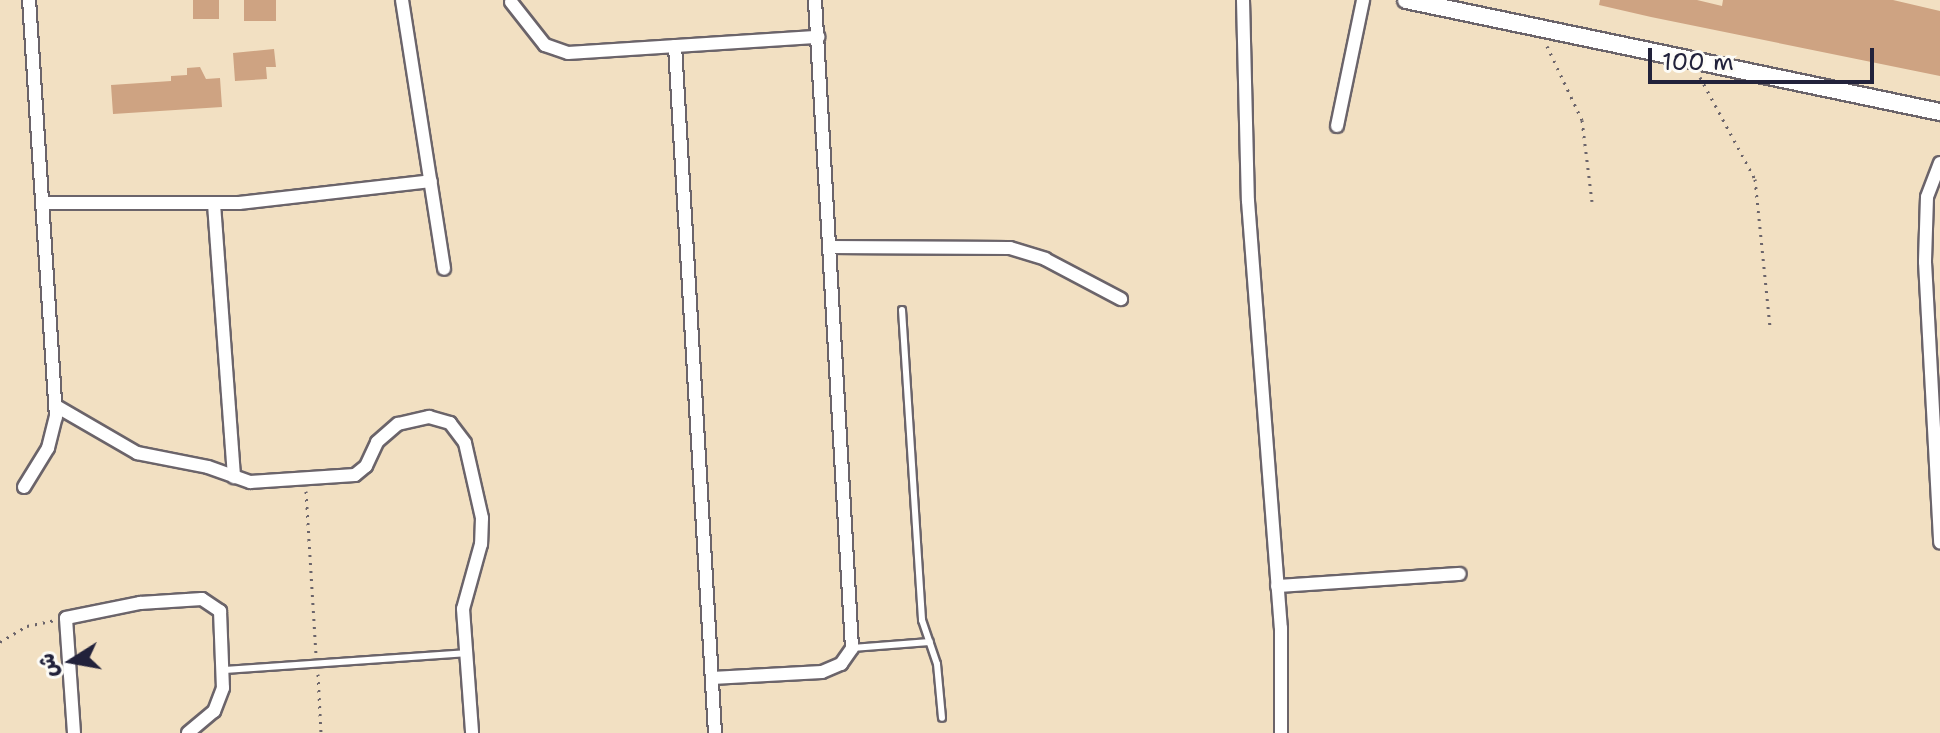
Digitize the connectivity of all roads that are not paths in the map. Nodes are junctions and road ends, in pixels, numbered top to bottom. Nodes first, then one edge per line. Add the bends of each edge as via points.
1 (29, 0) edge
2 (402, 0) edge
3 (815, 0) edge
4 (1243, 0) edge
5 (1363, 0) edge
6 (1406, 0) edge
7 (511, 2) edge
8 (818, 37) junction
9 (675, 46) junction
10 (1940, 112) edge
11 (1337, 126) dead end
12 (1940, 163) edge
13 (431, 181) junction
14 (44, 203) junction
15 (214, 204) junction
16 (830, 247) junction
17 (444, 269) dead end
18 (1121, 299) dead end
19 (902, 310) dead end
20 (56, 406) junction
21 (234, 477) junction
22 (24, 487) dead end
23 (1940, 543) edge
24 (1460, 574) dead end
25 (1277, 586) junction
26 (930, 642) junction
27 (852, 648) junction
28 (465, 653) junction
29 (224, 670) junction
30 (712, 678) junction
31 (942, 718) dead end
32 (74, 733) edge
33 (188, 733) edge
34 (472, 733) edge
35 (715, 733) edge
36 (1281, 733) edge

1 - 14 street
2 - 13 street
3 - 8 street
4 - 25 street via 1248,201
5 - 11 street
6 - 10 street
7 - 9 street via 539,39 560,52
8 - 9 street
8 - 16 street
9 - 30 street
12 - 23 street via 1927,197 1925,262
13 - 15 street
13 - 17 street
14 - 15 street
14 - 20 street
15 - 21 street
16 - 18 street via 1010,248 1045,259
16 - 27 street
19 - 26 lane via 922,620
20 - 21 street via 122,447
20 - 22 street via 52,438
21 - 28 street via 250,482 359,473 384,434 406,421 436,417 455,427 465,443 482,518 481,544 464,596
24 - 25 street
25 - 36 street
26 - 27 lane
26 - 31 lane
27 - 30 street via 841,664 822,672
28 - 29 lane
28 - 34 street
29 - 32 street via 220,611 210,600 160,600 66,618
29 - 33 street via 214,711
30 - 35 street

